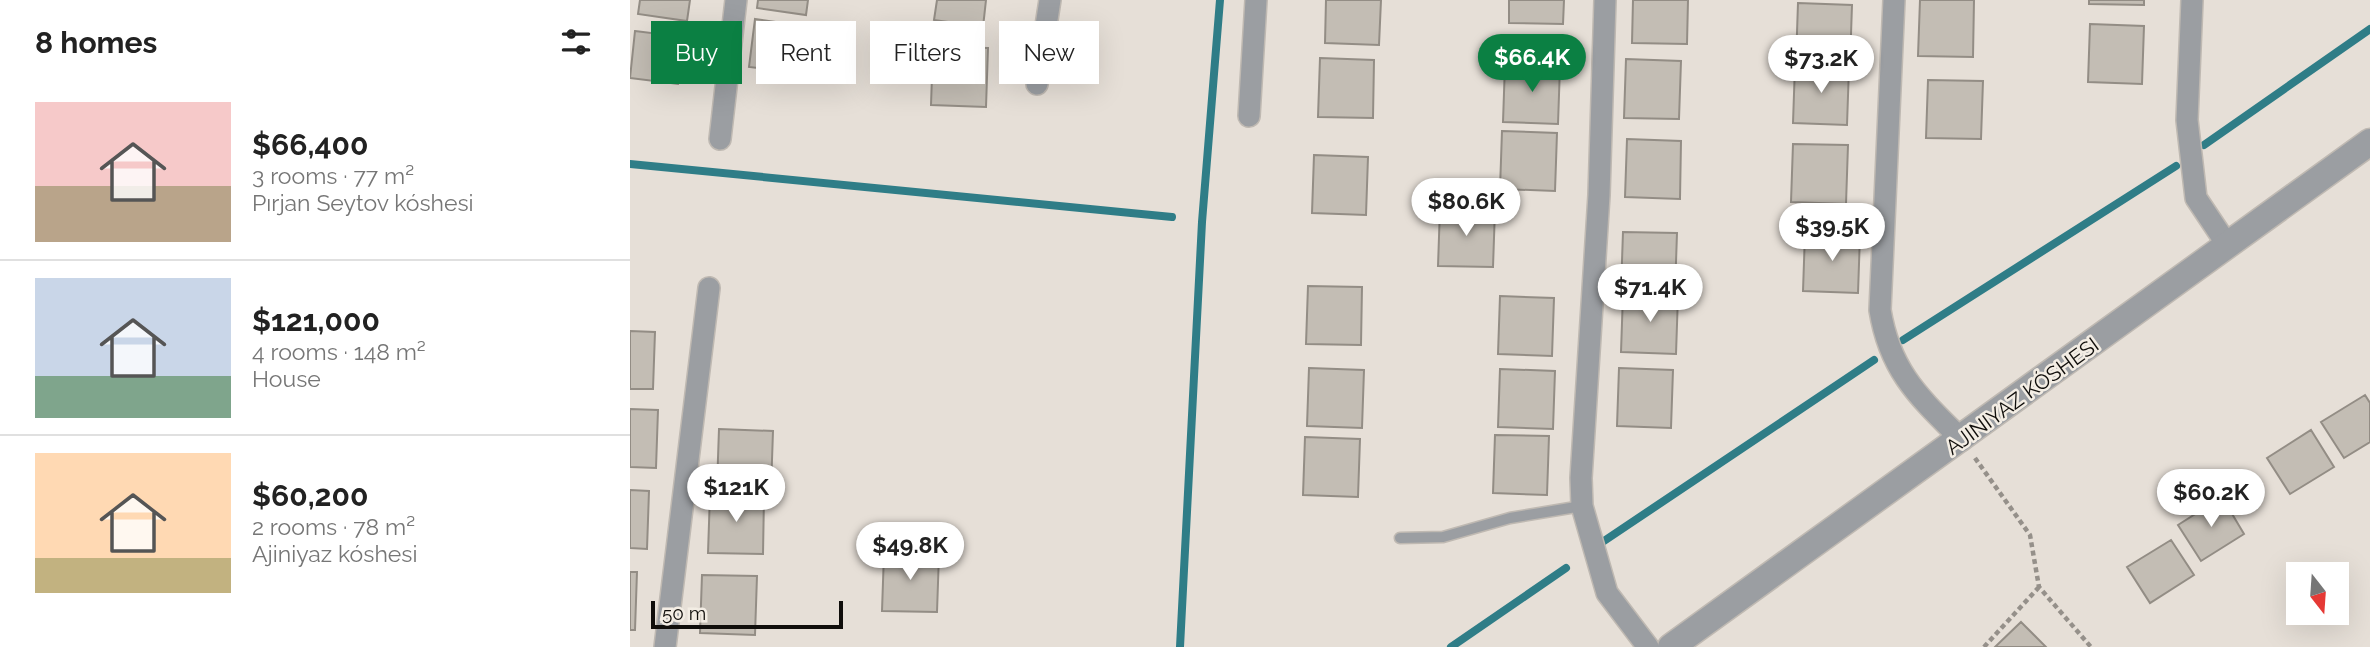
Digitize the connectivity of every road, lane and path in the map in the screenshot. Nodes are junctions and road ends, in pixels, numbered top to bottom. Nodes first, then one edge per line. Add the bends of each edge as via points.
1 (736, 0) edge
2 (1049, 0) edge
3 (1255, 0) edge
4 (1605, 0) edge
5 (1894, 0) edge
6 (2192, 0) edge
7 (1046, 21) edge
8 (1249, 116) dead end
9 (720, 139) dead end
10 (2370, 142) edge
11 (2228, 246) junction
12 (709, 288) dead end
13 (1962, 440) junction
14 (1582, 506) junction
15 (1400, 538) dead end
16 (2039, 587) junction
17 (665, 647) edge
18 (1648, 647) edge
19 (1671, 647) edge
20 (1984, 647) edge
21 (2091, 647) edge

1 - 9 street
2 - 7 street
3 - 8 street
4 - 14 street
5 - 13 street via 1882,323 1910,388
6 - 11 street via 2187,120 2196,198
10 - 11 street, AJINIYAZ KÓSHESI
11 - 13 street, AJINIYAZ KÓSHESI
12 - 17 street
13 - 16 path via 2030,535
13 - 19 street, AJINIYAZ KÓSHESI
14 - 15 lane via 1510,518 1444,537
14 - 18 street via 1607,593
16 - 20 path
16 - 21 path

